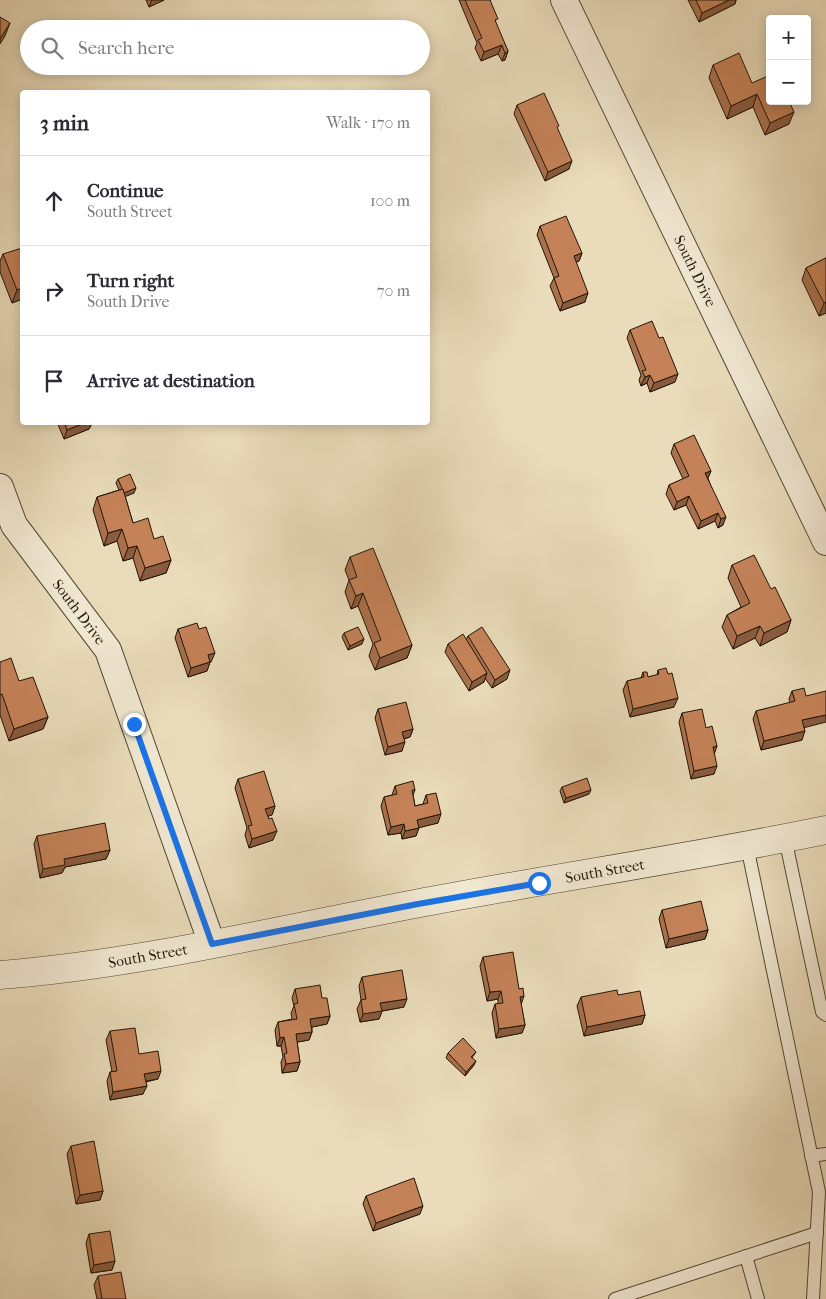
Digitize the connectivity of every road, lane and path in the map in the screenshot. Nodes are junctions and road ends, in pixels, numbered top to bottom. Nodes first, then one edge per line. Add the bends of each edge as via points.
1 (564, 0) edge
2 (0, 487) edge
3 (826, 542) edge
4 (826, 830) edge
5 (785, 838) junction
6 (747, 846) junction
7 (212, 944) junction
8 (0, 975) edge
9 (826, 1015) edge
10 (826, 1154) edge
11 (811, 1156) junction
12 (822, 1193) edge
13 (817, 1233) junction
14 (746, 1256) junction
15 (615, 1299) edge
16 (758, 1299) edge
17 (813, 1299) edge

1 - 3 street, South Drive
2 - 7 street, South Drive via 14,524 108,650
4 - 5 street, South Street
5 - 6 street, South Street
5 - 9 lane via 822,1012
6 - 7 street, South Street
6 - 11 lane
7 - 8 street, South Street via 113,963
10 - 11 lane
11 - 12 lane
12 - 13 lane
13 - 14 lane
13 - 17 lane
14 - 15 lane
14 - 16 lane

